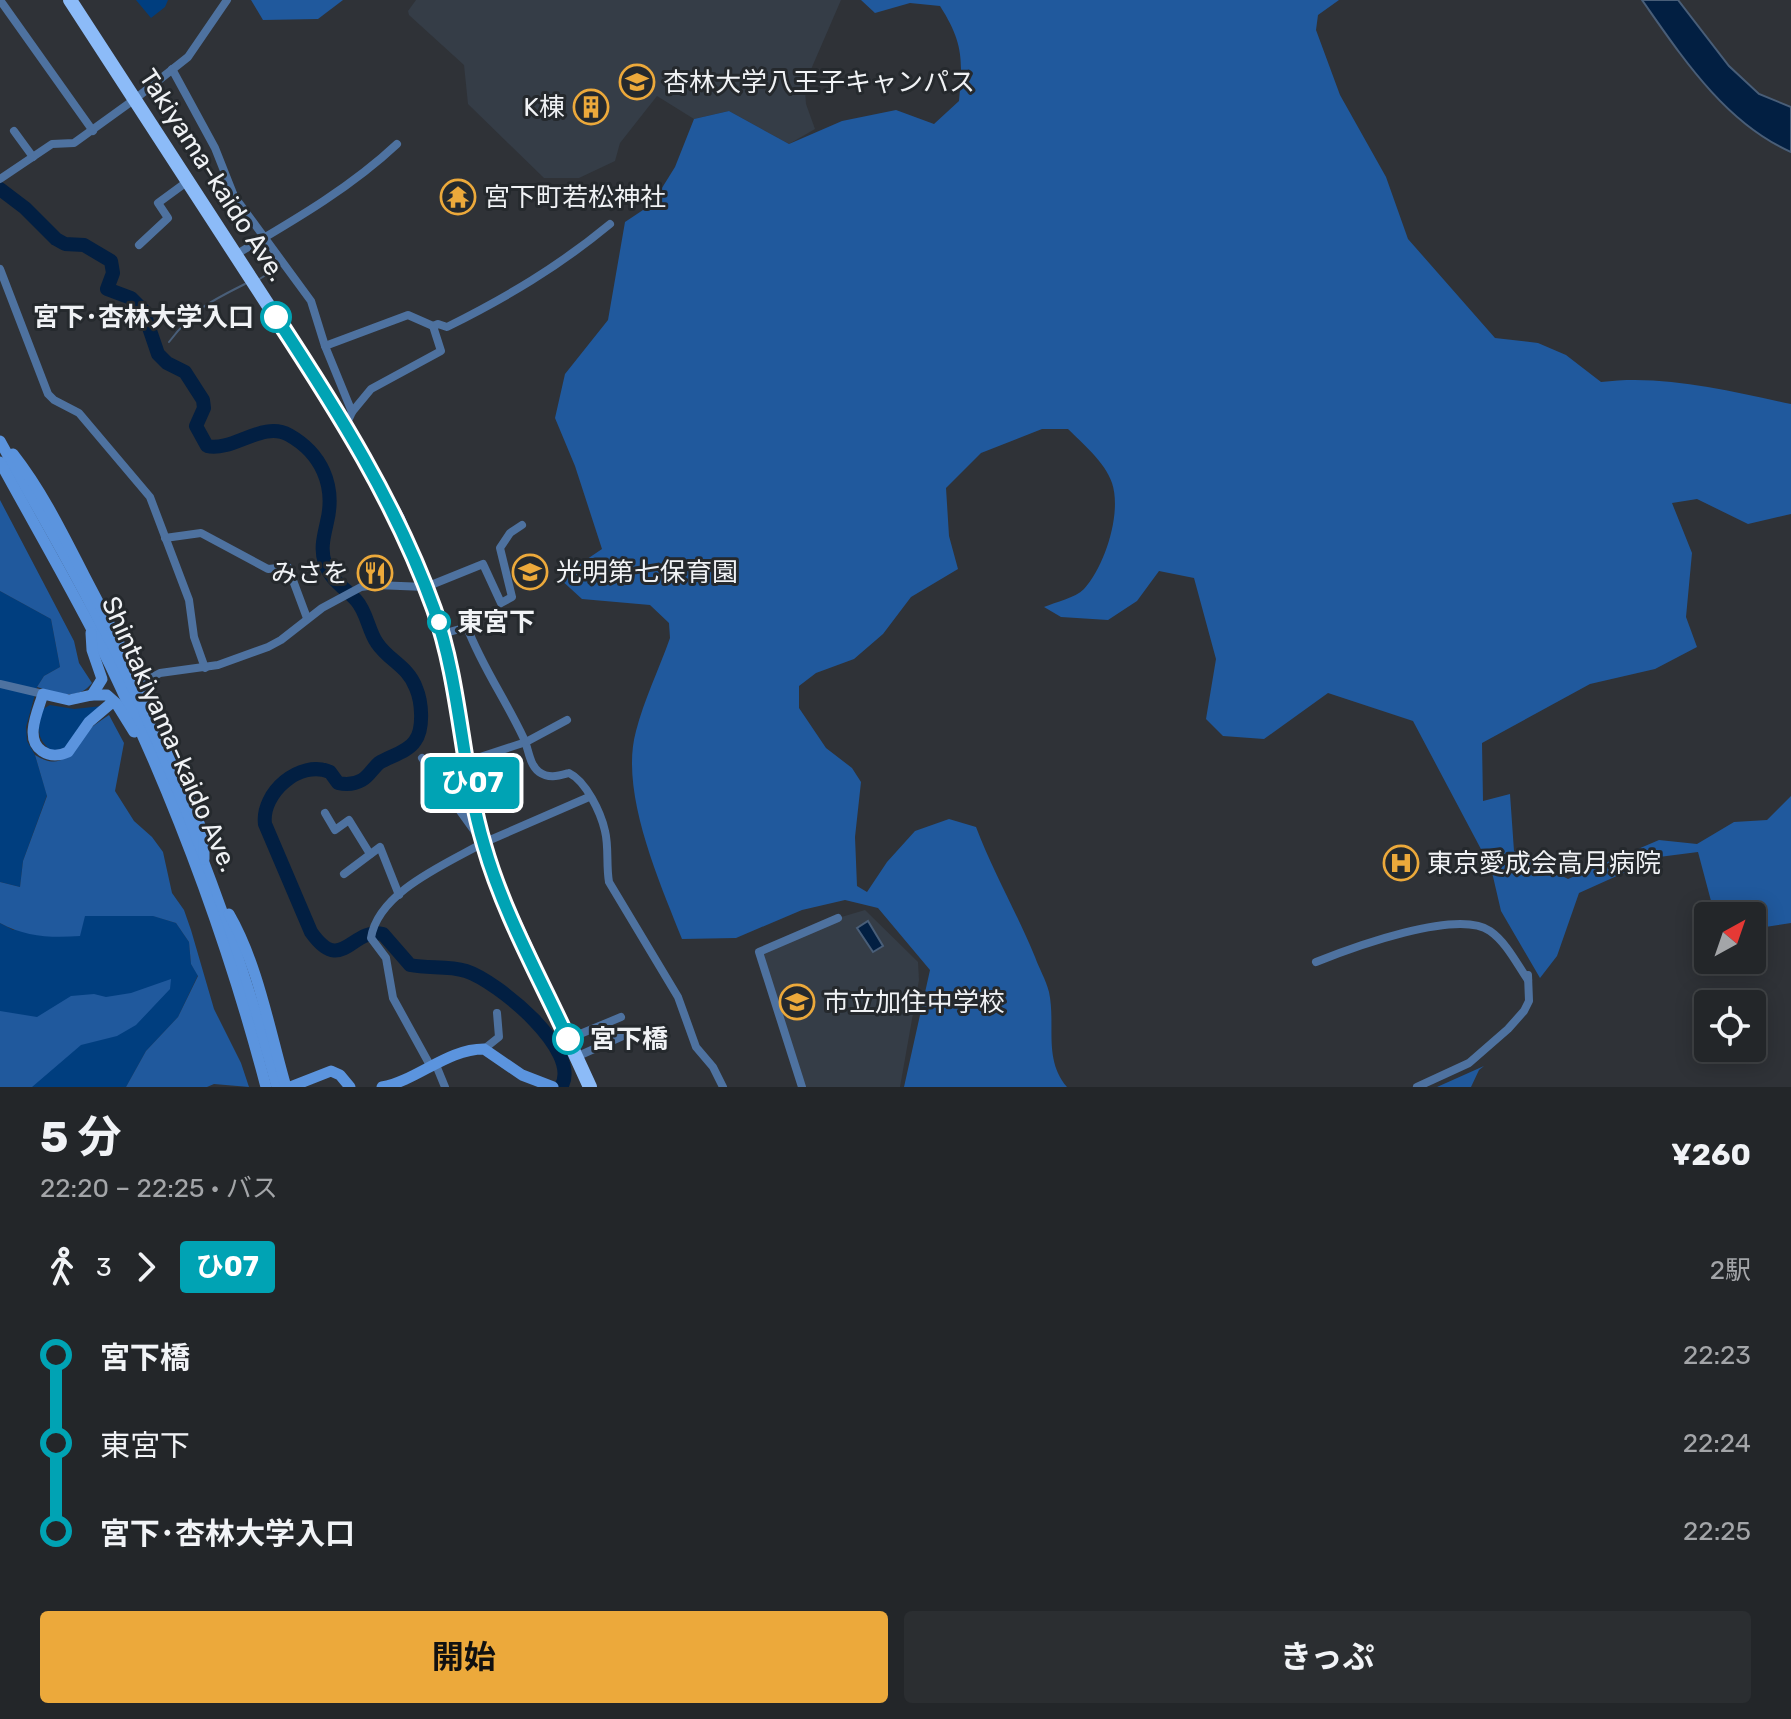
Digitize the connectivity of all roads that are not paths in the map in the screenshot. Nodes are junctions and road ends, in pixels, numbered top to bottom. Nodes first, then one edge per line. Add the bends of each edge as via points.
1 (0, 0) edge
2 (70, 0) edge
3 (227, 0) edge
4 (172, 69) junction
5 (135, 99) junction
6 (14, 131) dead end
7 (93, 131) junction
8 (397, 144) dead end
9 (33, 157) junction
10 (0, 179) edge
11 (188, 181) junction
12 (610, 224) dead end
13 (264, 237) junction
14 (139, 245) dead end
15 (235, 255) junction
16 (0, 269) edge
17 (433, 326) junction
18 (325, 346) junction
19 (349, 418) junction
20 (0, 439) edge
21 (0, 462) edge
22 (522, 525) dead end
23 (165, 538) junction
24 (426, 587) junction
25 (307, 618) junction
26 (90, 628) junction
27 (442, 634) junction
28 (205, 668) junction
29 (0, 684) edge
30 (138, 686) junction
31 (43, 694) junction
32 (92, 695) junction
33 (109, 705) dead end
34 (567, 720) dead end
35 (526, 742) junction
36 (422, 758) dead end
37 (152, 759) junction
38 (468, 761) junction
39 (589, 797) junction
40 (325, 813) dead end
41 (483, 843) junction
42 (370, 854) junction
43 (204, 863) junction
44 (344, 874) dead end
45 (214, 890) junction
46 (399, 895) junction
47 (838, 918) dead end
48 (1316, 962) dead end
49 (497, 1013) dead end
50 (621, 1017) dead end
51 (625, 1035) dead end
52 (568, 1039) junction
53 (481, 1049) junction
54 (576, 1057) junction
55 (264, 1060) junction
56 (434, 1066) junction
57 (266, 1087) edge
58 (277, 1087) edge
59 (288, 1087) edge
60 (350, 1087) edge
61 (382, 1087) edge
62 (445, 1087) edge
63 (553, 1087) edge
64 (590, 1087) edge
65 (723, 1087) edge
66 (802, 1087) edge
67 (1417, 1087) edge

1 - 7 street
2 - 5 highway, Takiyama-kaido Ave.
3 - 4 street via 188,57
4 - 5 street
4 - 13 street via 234,196
5 - 7 street
5 - 11 highway, Takiyama-kaido Ave.
6 - 9 street
7 - 9 street via 74,143 52,144
8 - 13 street via 370,169
9 - 10 street
11 - 14 street via 158,203 168,218
11 - 15 highway, Takiyama-kaido Ave.
12 - 17 street via 570,258 501,300 447,327
13 - 15 street
13 - 18 street via 311,301
15 - 19 highway, Takiyama-kaido Ave.
16 - 23 street via 48,394 79,413 122,462 150,497
17 - 18 street via 408,315
17 - 19 street via 441,351 371,389
18 - 19 street
19 - 24 highway, Takiyama-kaido Ave.
20 - 30 main road via 32,479
20 - 43 main road, Shintakiyama-kaido Ave. via 103,630 164,760
21 - 26 main road, Shintakiyama-kaido Ave.
22 - 24 street via 500,548 512,597 501,603 483,564
23 - 25 street via 201,533 268,569 288,567
23 - 28 street via 189,600
24 - 25 street via 375,585 354,590
24 - 27 highway, Takiyama-kaido Ave.
25 - 28 street via 281,640
26 - 32 main road via 102,679
26 - 37 main road, Shintakiyama-kaido Ave.
27 - 35 street via 467,627
27 - 38 highway, Takiyama-kaido Ave.
28 - 30 street via 160,673
29 - 31 street
30 - 43 main road via 204,836
31 - 32 main road via 69,700
31 - 33 main road via 33,734 39,749 52,755 68,752
32 - 37 main road via 113,700
34 - 35 street
35 - 38 street
35 - 39 street via 540,773 569,773
36 - 41 street
37 - 55 main road, Shintakiyama-kaido Ave.
38 - 41 highway, Takiyama-kaido Ave.
39 - 41 street
39 - 65 street via 606,834 609,882 678,997 696,1047
40 - 42 street via 335,830 349,820
41 - 46 street
41 - 52 highway, Takiyama-kaido Ave.
42 - 44 street
42 - 46 street via 380,847
43 - 45 main road, Shintakiyama-kaido Ave.
45 - 55 main road, Shintakiyama-kaido Ave.
45 - 59 main road via 239,931
46 - 56 street via 378,917 372,934 386,958 393,998
47 - 66 street via 759,952
48 - 67 street via 1386,936 1467,924 1492,931 1528,976 1529,1001 1508,1029 1469,1063
49 - 53 street via 499,1037
50 - 52 street
51 - 54 street
52 - 54 highway, Takiyama-kaido Ave.
53 - 56 main road via 462,1051
53 - 63 main road
54 - 64 highway, Takiyama-kaido Ave.
55 - 57 main road
55 - 58 main road
56 - 61 main road
56 - 62 street
59 - 60 main road via 331,1071

